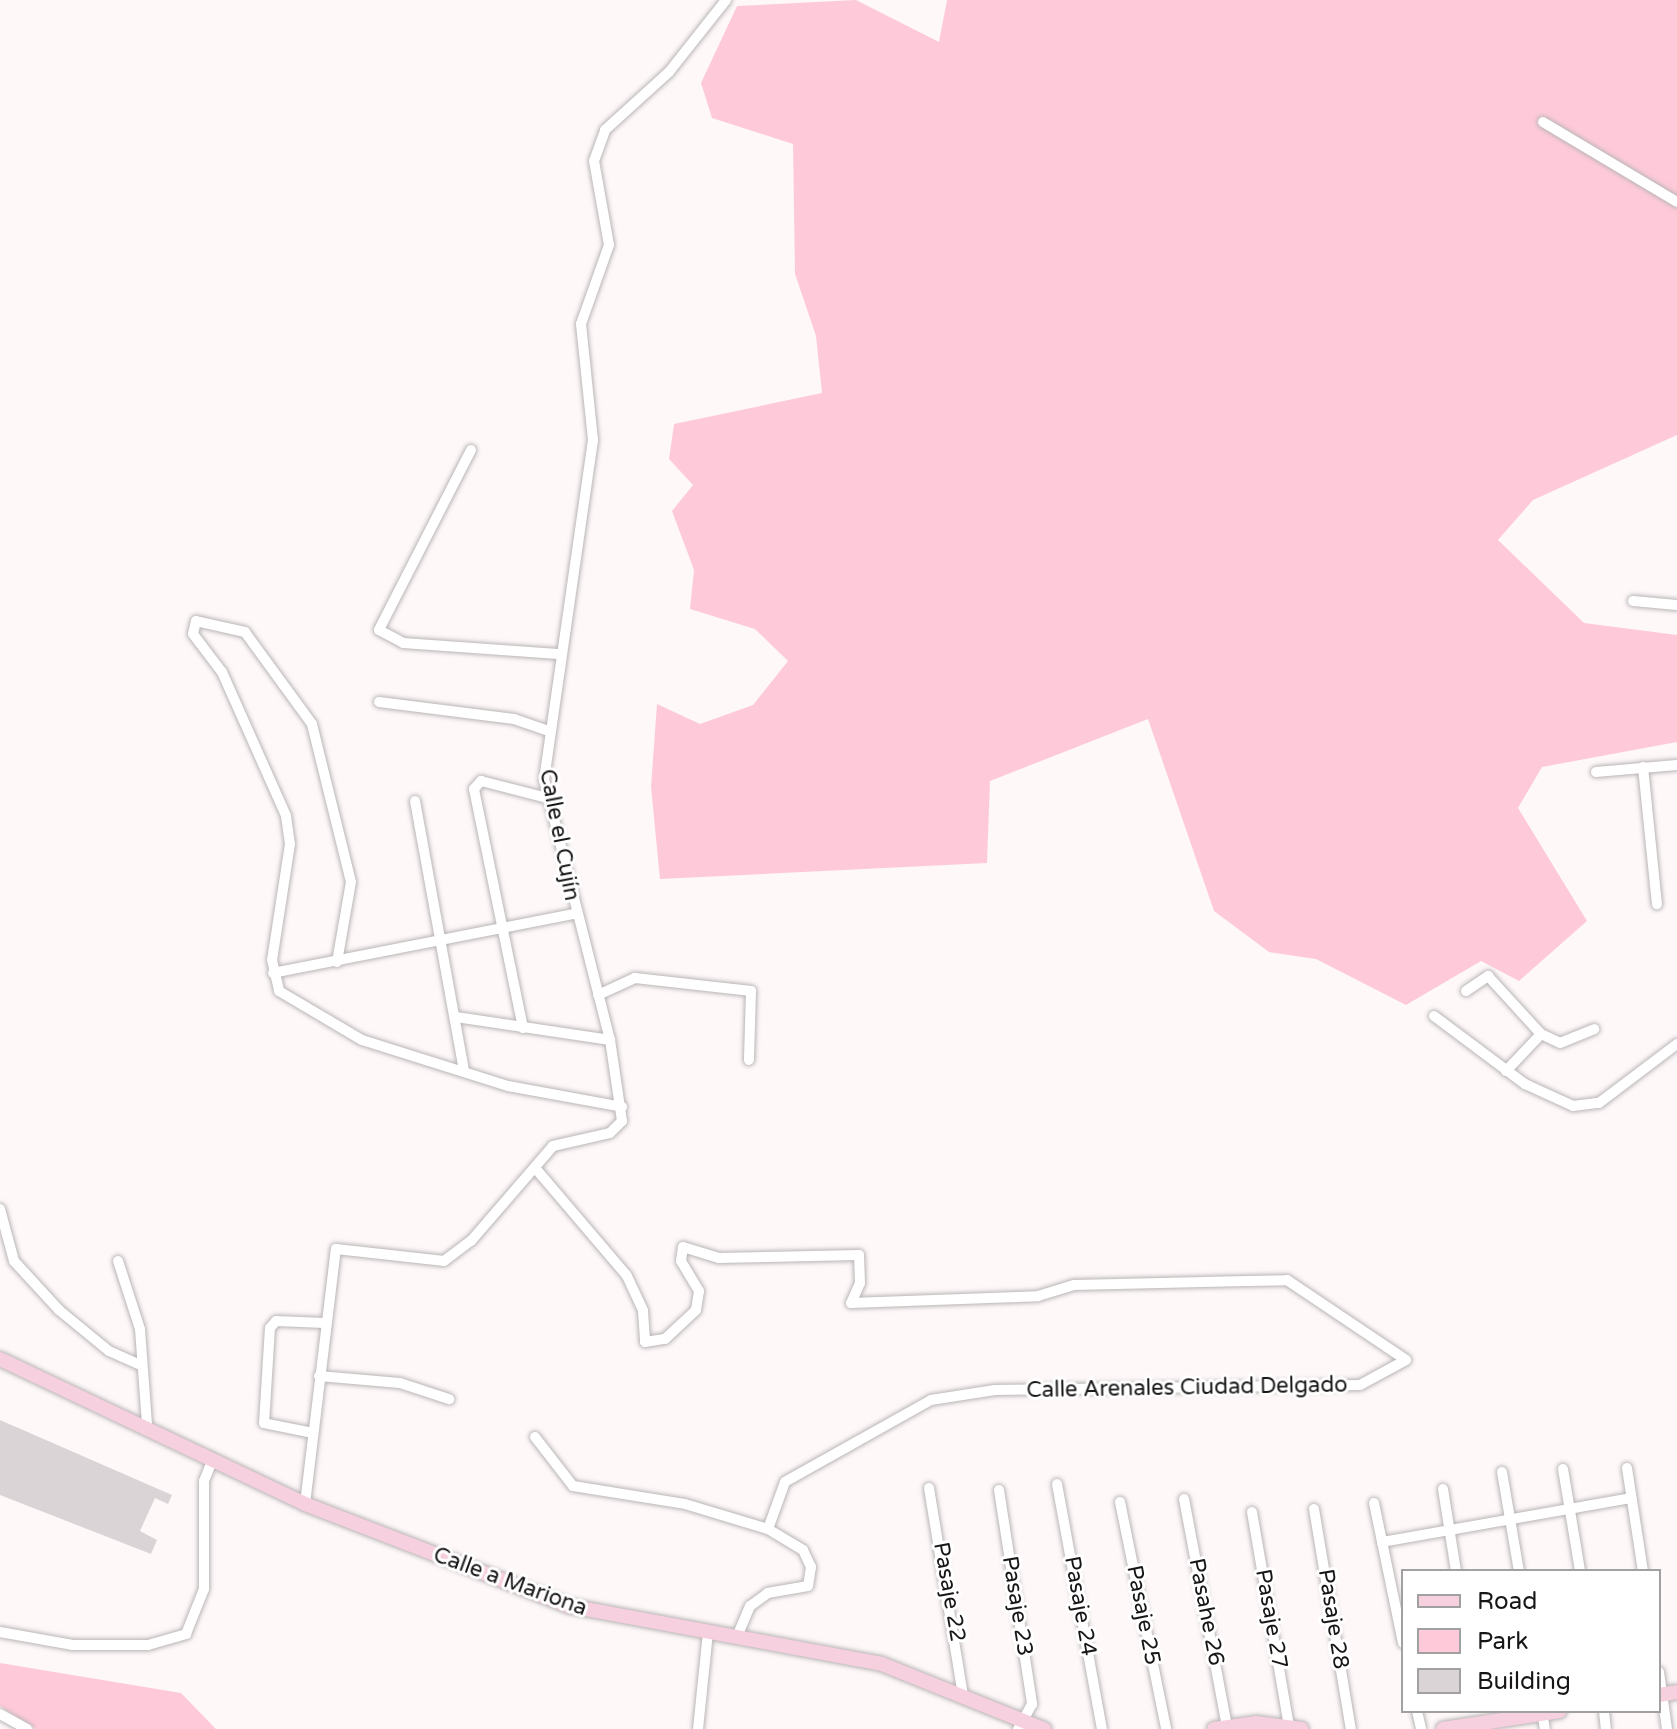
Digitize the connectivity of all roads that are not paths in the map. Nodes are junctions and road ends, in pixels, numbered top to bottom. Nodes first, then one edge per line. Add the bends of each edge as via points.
1 (726, 0) edge
2 (1543, 122) dead end
3 (1677, 202) edge
4 (471, 450) dead end
5 (1633, 601) dead end
6 (1677, 605) edge
7 (558, 654) junction
8 (379, 702) dead end
9 (548, 731) junction
10 (1677, 765) edge
11 (1643, 767) junction
12 (1596, 772) dead end
13 (551, 799) junction
14 (415, 801) dead end
15 (1657, 904) dead end
16 (574, 914) junction
17 (507, 929) junction
18 (442, 941) junction
19 (337, 962) junction
20 (273, 973) junction
21 (1466, 991) dead end
22 (598, 995) junction
23 (1434, 1016) dead end
24 (456, 1017) junction
25 (523, 1028) junction
26 (1594, 1029) dead end
27 (1541, 1034) junction
28 (610, 1040) junction
29 (1677, 1044) edge
30 (749, 1060) dead end
31 (464, 1071) junction
32 (1506, 1071) junction
33 (622, 1107) junction
34 (536, 1169) junction
35 (0, 1209) edge
36 (118, 1261) dead end
37 (325, 1323) junction
38 (0, 1359) edge
39 (141, 1365) junction
40 (319, 1376) junction
41 (449, 1399) dead end
42 (147, 1425) junction
43 (313, 1433) junction
44 (535, 1437) dead end
45 (213, 1459) junction
46 (1627, 1468) dead end
47 (1563, 1469) dead end
48 (1502, 1472) dead end
49 (1057, 1484) dead end
50 (929, 1488) dead end
51 (1443, 1489) dead end
52 (999, 1490) dead end
53 (1631, 1498) junction
54 (1184, 1499) dead end
55 (1120, 1502) dead end
56 (1374, 1503) dead end
57 (305, 1504) junction
58 (1569, 1508) junction
59 (1314, 1509) dead end
60 (1252, 1512) dead end
61 (1510, 1519) junction
62 (768, 1529) junction
63 (1449, 1529) junction
64 (1382, 1542) junction
65 (1456, 1569) edge
66 (1519, 1569) edge
67 (1580, 1569) edge
68 (1643, 1569) edge
69 (0, 1632) edge
70 (708, 1632) junction
71 (1401, 1633) edge
72 (737, 1637) junction
73 (1666, 1694) edge
74 (963, 1696) junction
75 (0, 1714) edge
76 (1543, 1718) edge
77 (1481, 1721) edge
78 (1020, 1724) edge
79 (1221, 1727) edge
80 (1295, 1728) edge
81 (27, 1729) edge
82 (698, 1729) edge
83 (1044, 1729) edge
84 (1102, 1729) edge
85 (1166, 1729) edge
86 (1351, 1729) edge
87 (1443, 1729) edge
88 (1667, 1729) edge

1 - 7 street, Calle el Cujín via 597,146 595,177 609,245 581,324 593,440
2 - 3 street
4 - 7 street via 379,630 403,643
5 - 6 street
7 - 9 street, Calle el Cujín
8 - 9 street via 514,719
9 - 13 street, Calle el Cujín via 544,780
10 - 11 street
11 - 12 street
11 - 15 street
13 - 16 street, Calle el Cujín
13 - 17 street via 476,783
14 - 18 street
16 - 17 street
16 - 22 street, Calle el Cujín
17 - 18 street
17 - 25 street
18 - 19 street
18 - 24 street
19 - 20 street
19 - 20 street via 351,882 312,724 245,632 196,621 193,634 222,672 286,816 290,844
20 - 31 street via 288,1001 362,1040
21 - 27 street via 1488,976
22 - 28 street, Calle el Cujín
22 - 30 street via 635,978 751,991
23 - 32 street
24 - 25 street
24 - 31 street
25 - 28 street
26 - 27 street via 1560,1043
27 - 32 street
28 - 33 street, Calle el Cujín
29 - 32 street via 1586,1108 1551,1102
31 - 33 street via 541,1095
33 - 34 street via 614,1131 556,1144
34 - 37 street via 444,1261 368,1258 341,1246
34 - 62 street, Calle Arenales Ciudad Delgado via 627,1276 643,1311 645,1342 665,1339 696,1310 699,1291 681,1261 683,1247 719,1258 859,1255 860,1283 851,1303 1038,1296 1074,1285 1287,1280 1406,1360 1360,1385 995,1390 931,1400 785,1482
35 - 39 street via 14,1261 59,1310 109,1351
36 - 39 street via 140,1329
37 - 40 street
37 - 43 street via 276,1321 270,1328 264,1423
38 - 42 main road, Calle a Mariona
39 - 42 street
40 - 41 street via 400,1383
40 - 43 street
42 - 45 main road, Calle a Mariona
43 - 57 street
44 - 62 street via 573,1486 685,1504
45 - 57 main road, Calle a Mariona
45 - 69 street via 204,1481 204,1589 186,1634 148,1645 73,1645
46 - 53 street
47 - 58 street
48 - 61 street
49 - 84 street, Pasaje 24
50 - 74 street, Pasaje 22
51 - 63 street
52 - 78 street, Pasaje 23 via 1032,1704
53 - 58 street
53 - 68 street
54 - 79 street, Pasahe 26
55 - 85 street, Pasaje 25
56 - 64 street
57 - 70 main road, Calle a Mariona via 569,1606
58 - 61 street
58 - 67 street
59 - 86 street, Pasaje 28
60 - 80 street, Pasaje 27
61 - 63 street
61 - 66 street
62 - 72 street via 803,1550 808,1586 768,1593 750,1606
63 - 64 street
63 - 65 street
64 - 71 street
70 - 72 main road, Calle a Mariona
70 - 82 street
72 - 74 main road, Calle a Mariona via 882,1664
73 - 88 street
74 - 78 main road, Calle a Mariona
75 - 81 street
76 - 77 main road
77 - 87 main road
78 - 83 main road, Calle a Mariona
79 - 80 main road

